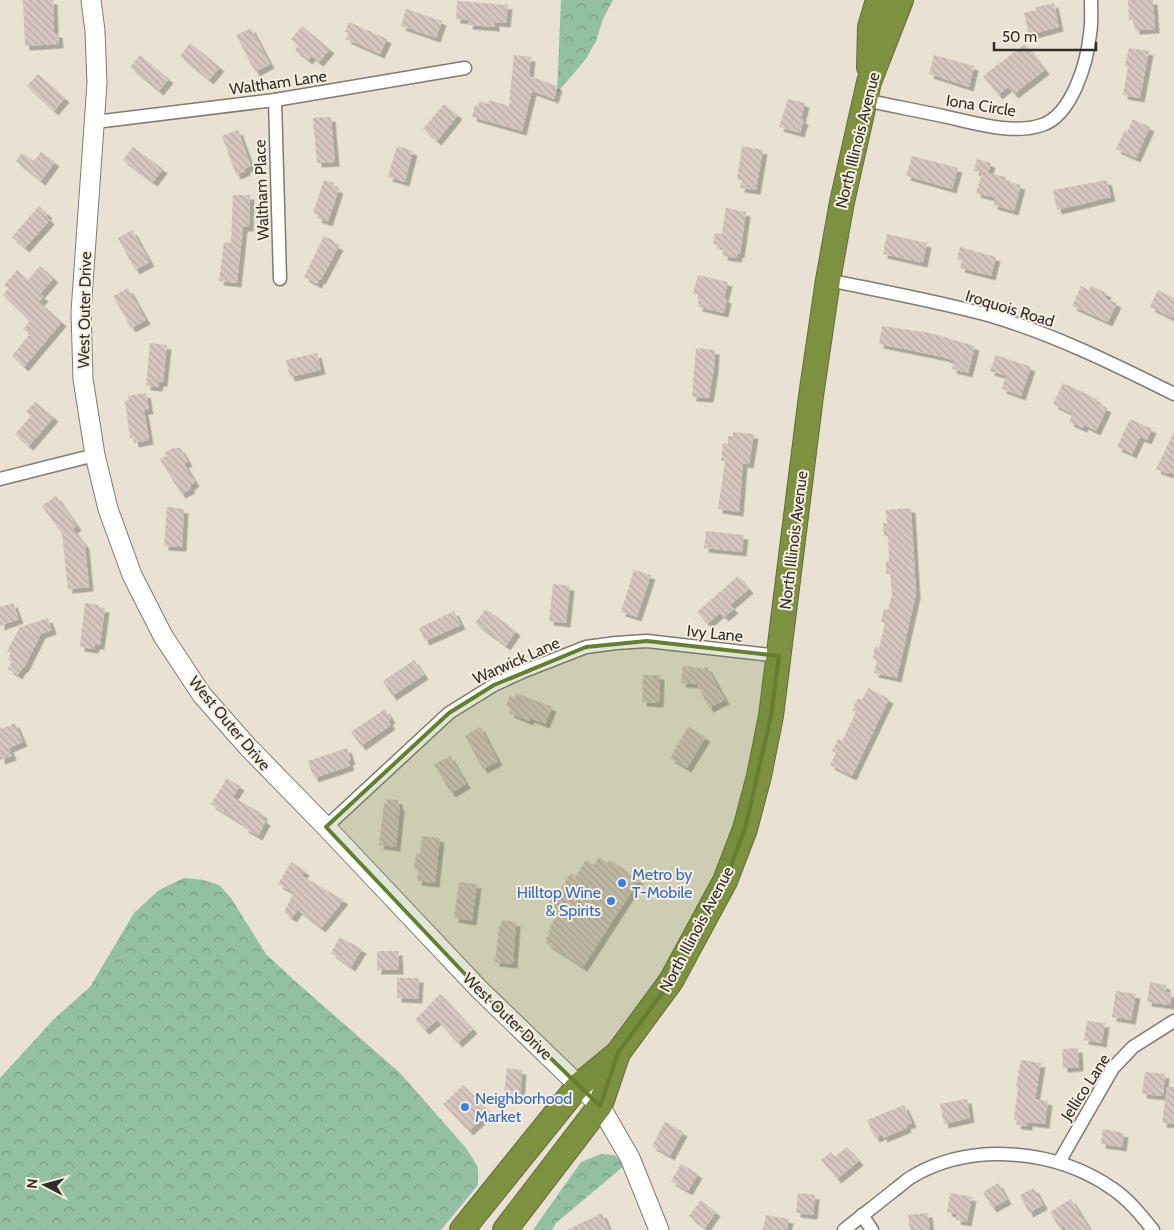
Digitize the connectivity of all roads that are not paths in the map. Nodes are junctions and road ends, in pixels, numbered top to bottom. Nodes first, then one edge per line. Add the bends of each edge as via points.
1 (91, 0) edge
2 (878, 0) edge
3 (901, 0) edge
4 (1090, 0) edge
5 (465, 68) dead end
6 (867, 91) junction
7 (275, 100) junction
8 (95, 122) junction
9 (280, 279) dead end
10 (828, 280) junction
11 (1174, 394) edge
12 (95, 455) junction
13 (0, 479) edge
14 (646, 641) joint
15 (779, 656) junction
16 (326, 827) junction
17 (1174, 1021) edge
18 (618, 1053) junction
19 (579, 1085) junction
20 (600, 1106) junction
21 (1059, 1162) junction
22 (862, 1216) junction
23 (462, 1230) edge
24 (505, 1230) edge
25 (659, 1230) edge
26 (844, 1230) edge
27 (872, 1230) edge
28 (1153, 1230) edge

1 - 8 street, West Outer Drive via 97,83
2 - 6 highway via 870,27
3 - 6 highway, North Illinois Avenue
4 - 6 street, Iona Circle via 1090,34 1075,90 1064,109 1042,125 995,127
5 - 7 street, Waltham Lane
6 - 10 highway, North Illinois Avenue
7 - 8 street, Waltham Lane
7 - 9 street, Waltham Place
8 - 12 street, West Outer Drive via 81,343 83,380
10 - 11 street, Iroquois Road via 1017,325 1068,344
10 - 15 highway, North Illinois Avenue
12 - 13 street
12 - 16 street, West Outer Drive via 108,509 132,575 163,636 202,695
14 - 15 street, Ivy Lane
14 - 16 street, Warwick Lane via 586,647 522,672 476,695 450,713
15 - 18 highway, North Illinois Avenue via 758,776 745,829 725,881 671,981
16 - 19 street, West Outer Drive via 479,989
17 - 21 street, Jellico Lane via 1133,1048 1113,1068
18 - 19 highway
18 - 20 highway
19 - 20 street, West Outer Drive
19 - 23 highway
20 - 24 highway
20 - 25 street, West Outer Drive via 630,1158
21 - 22 street via 1006,1154 960,1159 913,1176
21 - 28 street via 1113,1190 1138,1211
22 - 26 street
22 - 27 street

